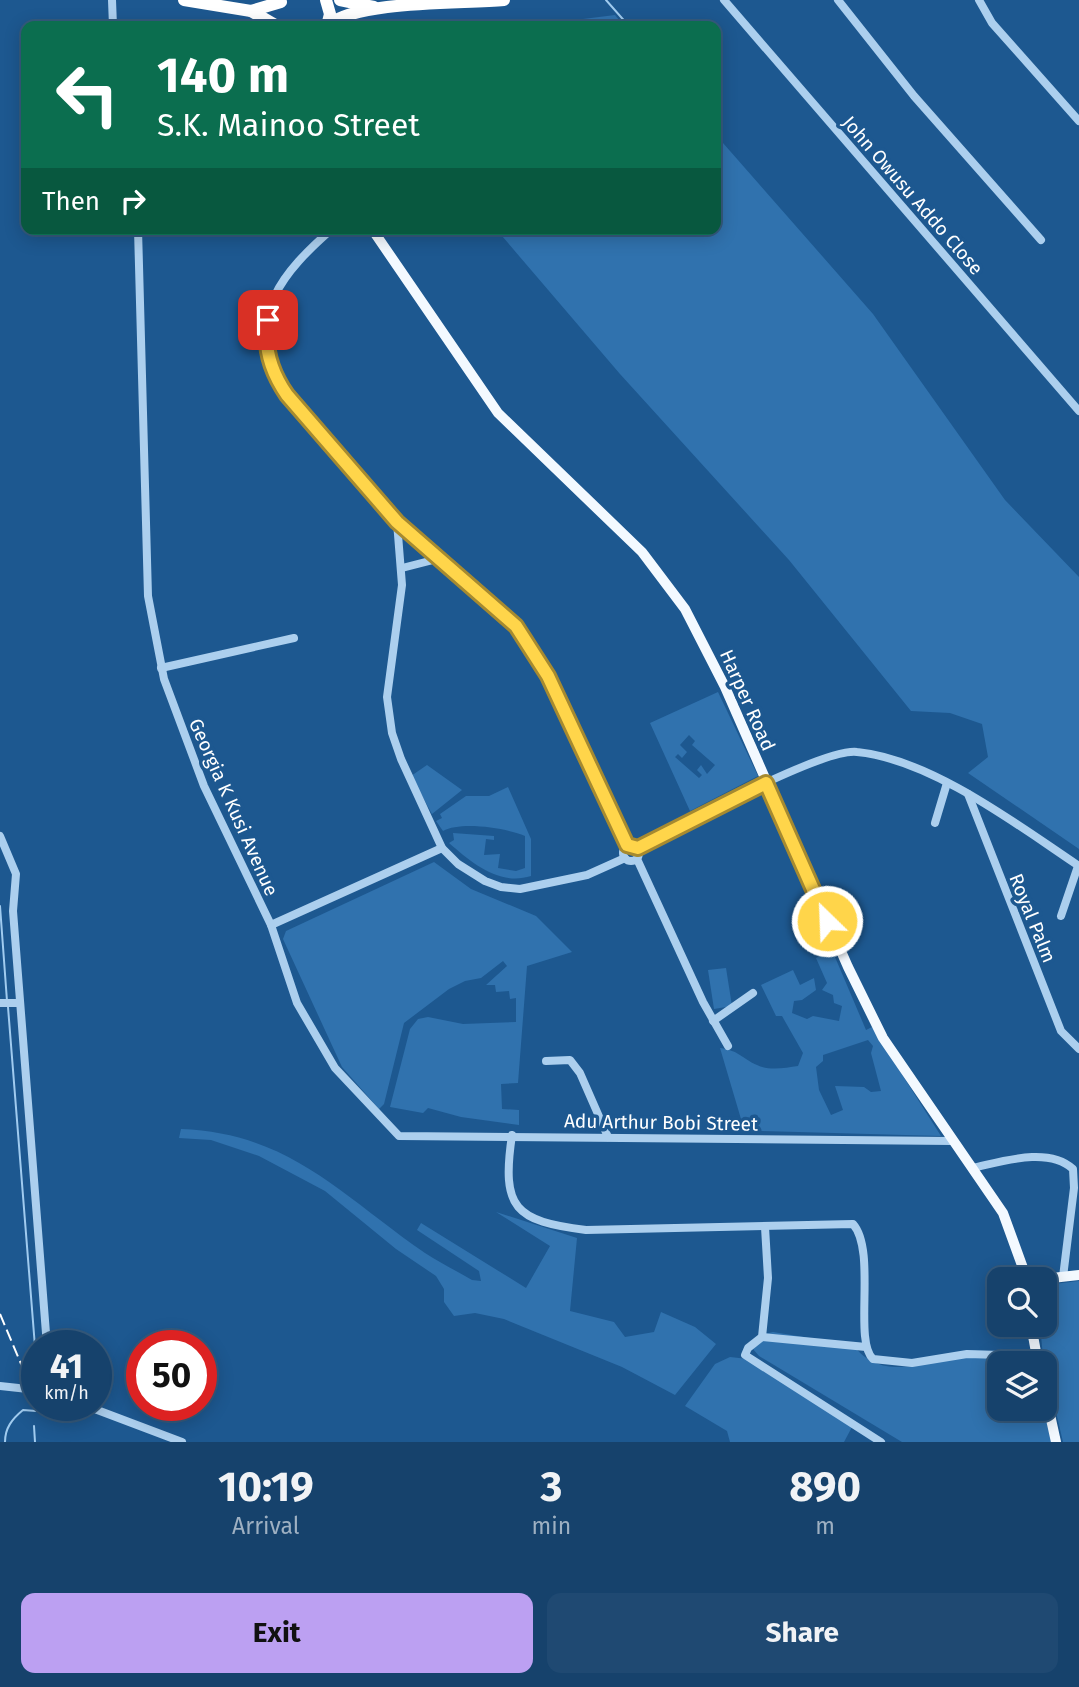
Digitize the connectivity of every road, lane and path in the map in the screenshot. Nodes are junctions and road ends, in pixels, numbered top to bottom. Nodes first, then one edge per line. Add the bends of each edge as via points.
1 (112, 0) edge
2 (184, 0) edge
3 (326, 0) edge
4 (340, 0) edge
5 (504, 0) edge
6 (724, 0) edge
7 (838, 0) edge
8 (979, 0) edge
9 (282, 1) edge
10 (381, 8) junction
11 (251, 11) junction
12 (113, 21) edge
13 (270, 21) edge
14 (280, 21) edge
15 (328, 21) edge
16 (336, 21) edge
17 (1079, 121) edge
18 (138, 235) edge
19 (325, 235) edge
20 (376, 235) edge
21 (1041, 240) dead end
22 (1079, 411) edge
23 (397, 522) junction
24 (441, 558) junction
25 (402, 568) junction
26 (294, 638) dead end
27 (161, 668) junction
28 (766, 783) junction
29 (947, 783) junction
30 (967, 792) junction
31 (935, 823) dead end
32 (0, 836) edge
33 (627, 845) junction
34 (442, 848) junction
35 (638, 848) junction
36 (625, 858) junction
37 (637, 859) junction
38 (1079, 866) edge
39 (1060, 916) dead end
40 (271, 925) junction
41 (753, 993) dead end
42 (0, 1003) edge
43 (16, 1003) junction
44 (713, 1021) junction
45 (728, 1046) dead end
46 (1079, 1049) edge
47 (545, 1061) dead end
48 (378, 1116) joint
49 (512, 1135) junction
50 (608, 1137) junction
51 (952, 1141) junction
52 (972, 1168) junction
53 (765, 1227) junction
54 (1023, 1267) edge
55 (1079, 1275) edge
56 (1063, 1277) junction
57 (1057, 1278) edge
58 (46, 1330) edge
59 (762, 1338) junction
60 (866, 1346) junction
61 (987, 1356) edge
62 (0, 1386) edge
63 (21, 1388) edge
64 (112, 1416) edge
65 (1051, 1421) edge
66 (182, 1442) edge
67 (881, 1442) edge
68 (1056, 1442) edge

1 - 12 street
2 - 11 highway
3 - 15 highway
4 - 10 highway
5 - 10 highway
6 - 22 street, John Owusu Addo Close
7 - 21 street via 914,96
8 - 17 street via 992,23
9 - 11 highway
9 - 14 highway
10 - 16 highway
11 - 13 highway
18 - 27 street, Georgia K Kusi Avenue via 148,596
19 - 23 street via 281,280 268,320 268,355 287,395
20 - 28 main road, Harper Road via 498,413 642,552 673,589 725,687
23 - 24 street
23 - 25 street
24 - 25 street
24 - 33 street via 527,641
25 - 34 street via 387,697 401,759
26 - 27 street
27 - 40 street, Georgia K Kusi Avenue via 204,786
28 - 29 street via 857,752
28 - 35 street
28 - 51 main road, Harper Road via 883,1038
29 - 30 street
29 - 31 street
30 - 38 street
30 - 46 street, Royal Palm via 1061,1031
32 - 43 street via 16,874
33 - 35 street
33 - 36 street
34 - 36 street via 485,881 520,889 587,875
34 - 40 street
35 - 37 street
36 - 37 street
37 - 44 street
38 - 39 street
40 - 48 street, Georgia K Kusi Avenue via 286,976 313,1033 335,1068
41 - 44 street
42 - 43 street
43 - 58 street
44 - 45 street
47 - 50 street via 570,1060
48 - 49 street, Adu Arthur Bobi Street via 399,1136
49 - 50 street, Adu Arthur Bobi Street
49 - 53 street via 509,1185 515,1206 524,1216 586,1230
50 - 51 street, Adu Arthur Bobi Street
51 - 52 main road, Harper Road
52 - 54 main road, Harper Road via 1003,1213
52 - 56 street via 1043,1158 1067,1163 1073,1170
53 - 59 street via 768,1279
53 - 60 street via 853,1224 857,1228 866,1292
55 - 56 main road
56 - 57 main road
59 - 60 street
59 - 67 street via 745,1355
60 - 61 street via 873,1359 912,1363 967,1354
62 - 63 street
64 - 66 street
65 - 68 main road

